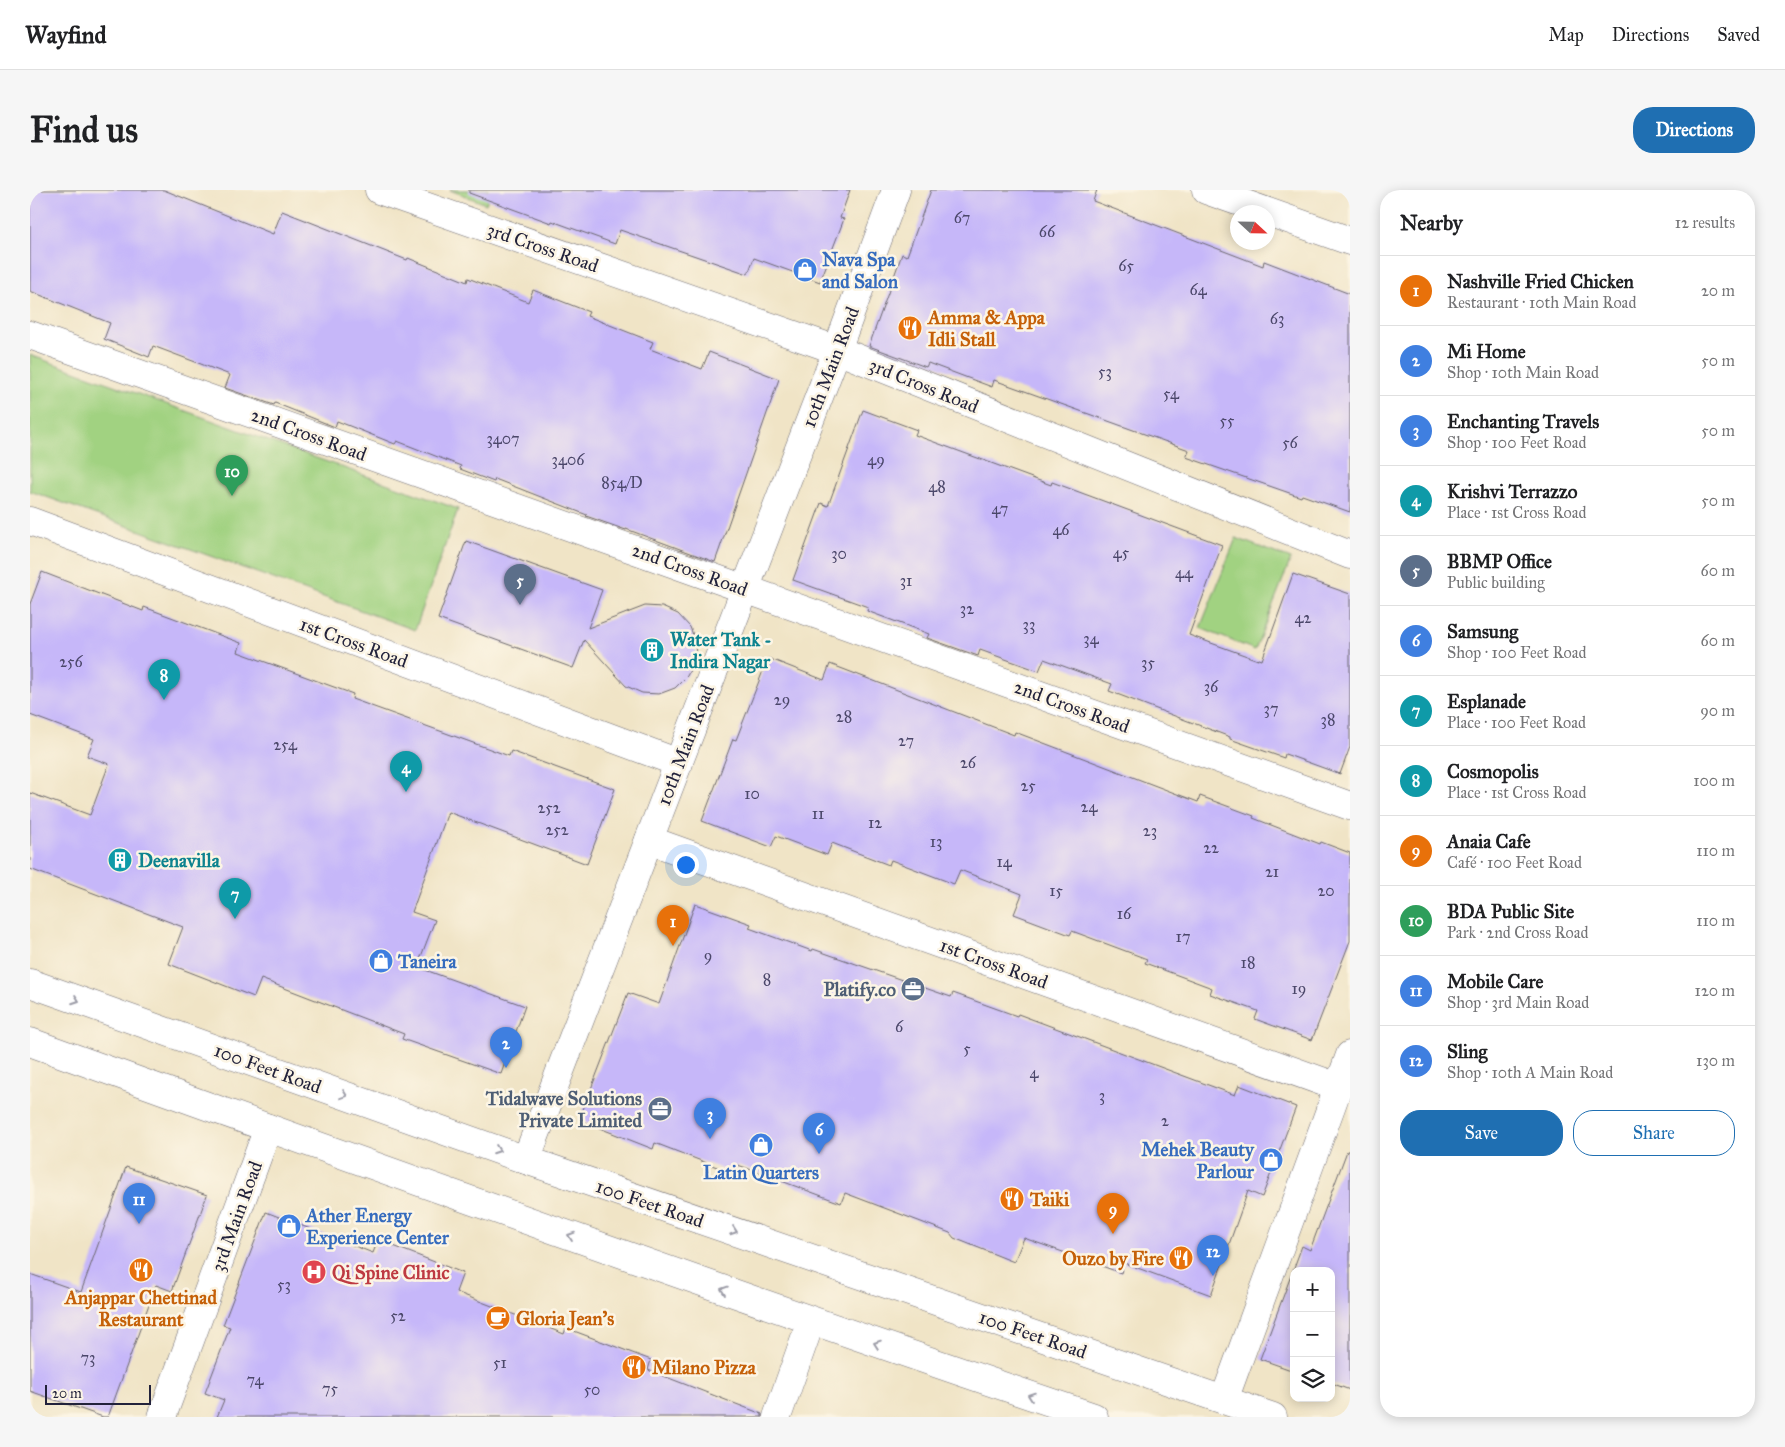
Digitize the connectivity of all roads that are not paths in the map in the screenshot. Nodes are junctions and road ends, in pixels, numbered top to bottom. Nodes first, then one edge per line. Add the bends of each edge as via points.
1 (378, 190) edge
2 (896, 190) edge
3 (1206, 190) edge
4 (1350, 241) edge
5 (30, 334) edge
6 (837, 350) junction
7 (30, 521) edge
8 (1350, 555) edge
9 (745, 589) junction
10 (679, 763) junction
11 (1350, 806) edge
12 (649, 840) junction
13 (30, 983) edge
14 (30, 1042) edge
15 (1350, 1055) edge
16 (1338, 1087) junction
17 (268, 1128) junction
18 (526, 1160) junction
19 (811, 1321) junction
20 (1224, 1400) junction
21 (162, 1417) edge
22 (776, 1417) edge
23 (1094, 1417) edge
24 (1273, 1417) edge

1 - 6 street, 3rd Cross Road
2 - 6 street, 10th Main Road
3 - 4 street
5 - 9 street, 2nd Cross Road
6 - 8 street, 3rd Cross Road
6 - 9 street, 10th Main Road
7 - 10 street, 1st Cross Road
9 - 10 street, 10th Main Road
9 - 11 street, 2nd Cross Road
10 - 12 street, 10th Main Road
12 - 16 street, 1st Cross Road
12 - 18 street, 10th Main Road
13 -> 18 street, 100 Feet Road
14 - 17 street
15 - 16 street
16 - 20 street
19 -> 17 street
17 - 21 street, 3rd Main Road
18 -> 20 street, 100 Feet Road
19 - 22 street
23 -> 19 street
20 - 24 street, 100 Feet Road

